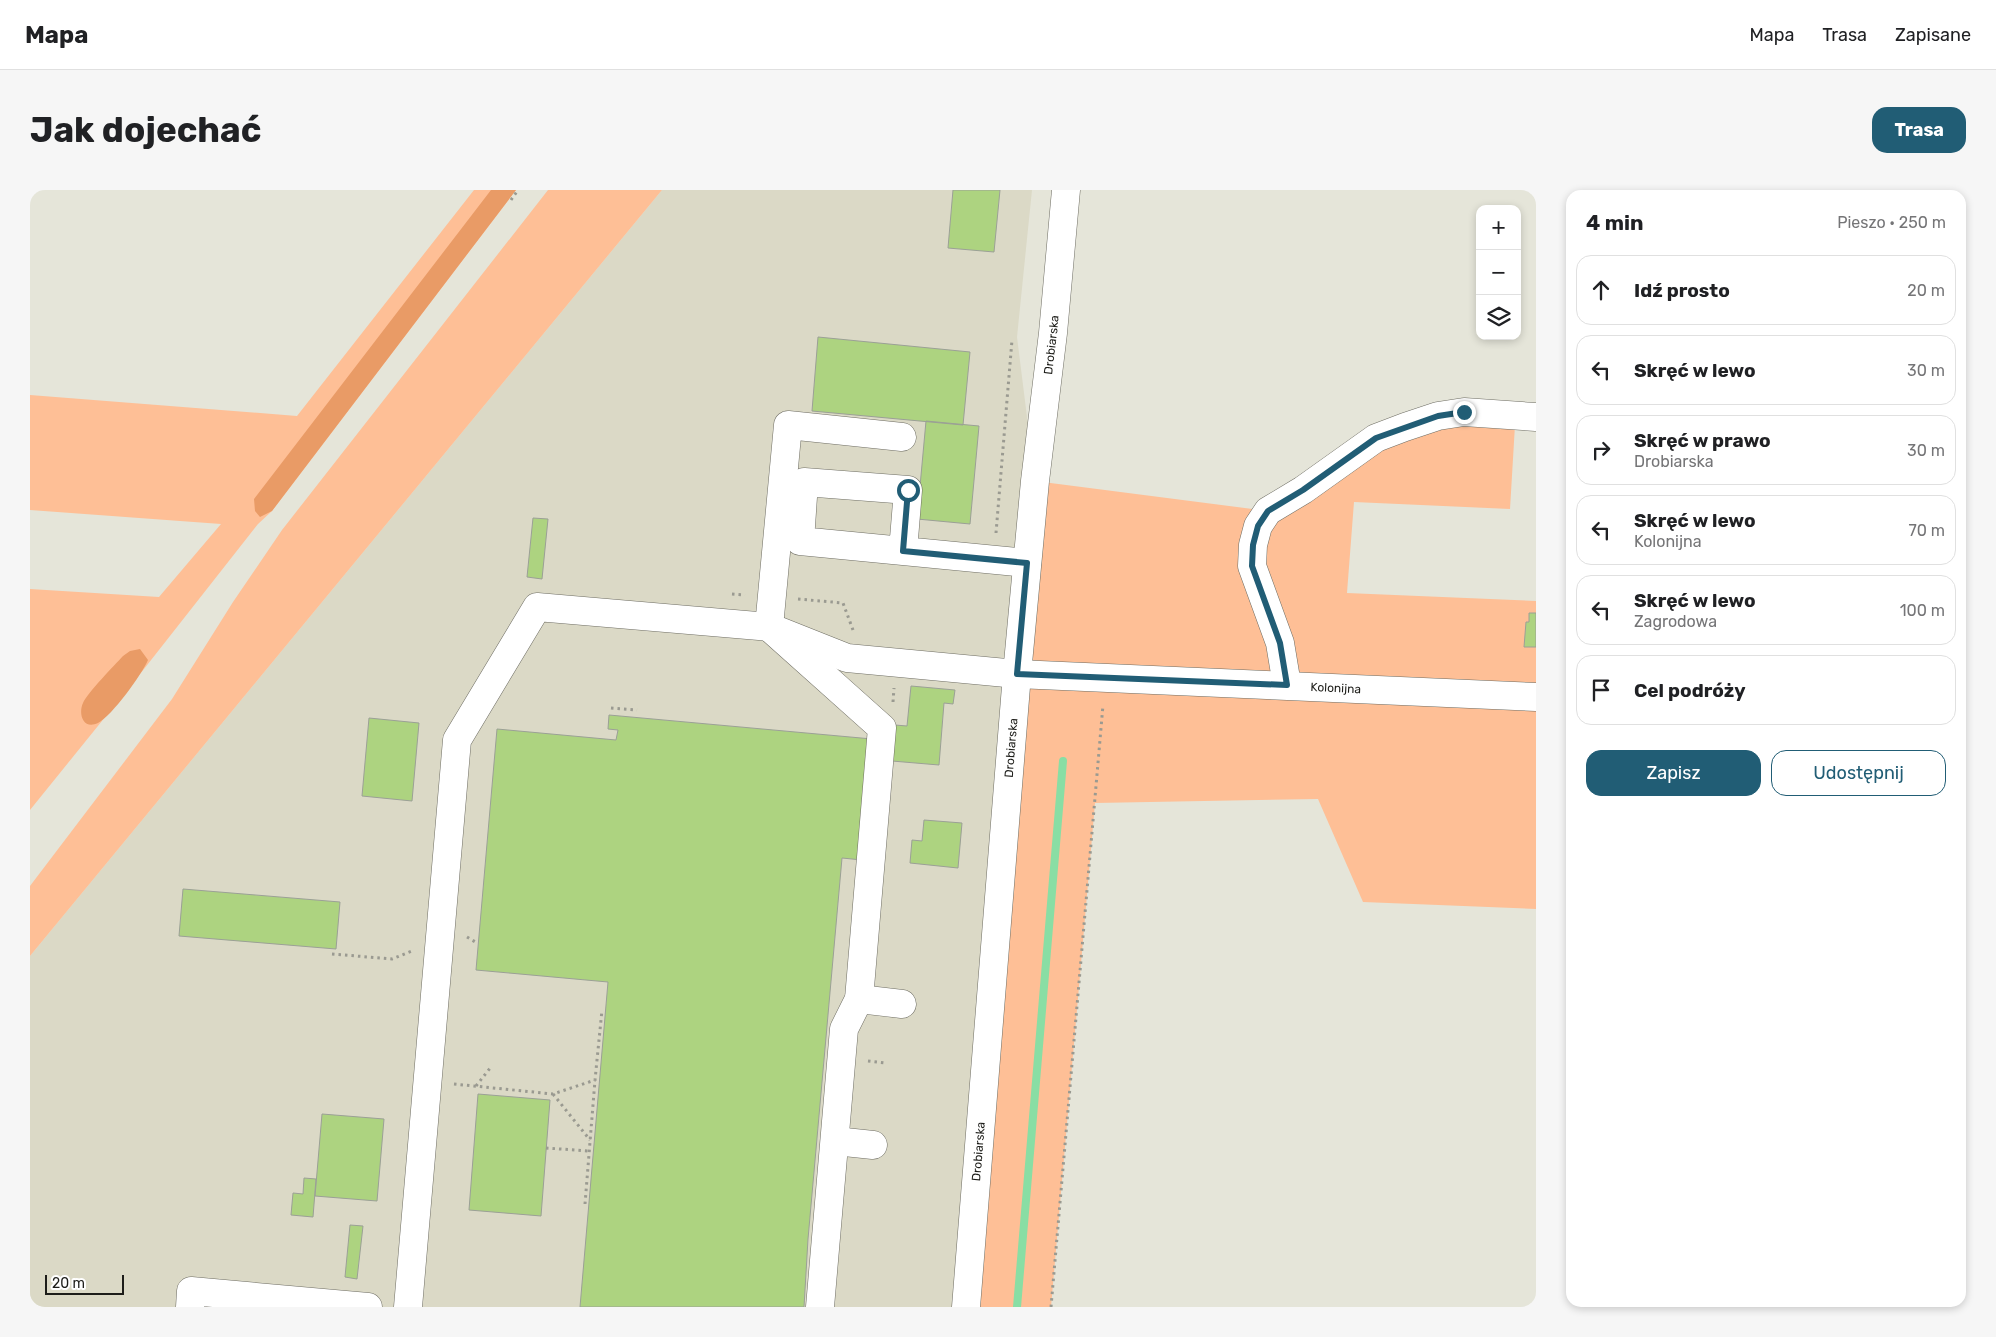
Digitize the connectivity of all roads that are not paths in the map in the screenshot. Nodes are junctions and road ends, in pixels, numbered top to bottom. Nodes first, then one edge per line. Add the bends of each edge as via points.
1 (1066, 190) edge
2 (1536, 417) edge
3 (902, 437) dead end
4 (903, 551) junction
5 (1027, 563) junction
6 (769, 627) junction
7 (1017, 674) junction
8 (1287, 685) junction
9 (1536, 698) edge
10 (859, 999) junction
11 (902, 1004) dead end
12 (835, 1141) junction
13 (873, 1145) dead end
14 (190, 1307) edge
15 (368, 1307) edge
16 (408, 1307) edge
17 (820, 1307) edge
18 (966, 1307) edge

1 - 5 street, Drobiarska
2 - 8 street via 1464,412 1438,416 1405,427 1376,438 1268,511 1258,526 1252,566 1280,643
3 - 6 street via 788,425
4 - 4 street via 800,541 804,482 908,490
4 - 5 street
5 - 7 street, Drobiarska
6 - 7 street, Kolonijna via 847,658
6 - 10 street via 882,728
6 - 16 street, Kolonijna via 536,607 457,740
7 - 8 street, Kolonijna
7 - 18 street, Drobiarska
8 - 9 street, Kolonijna
10 - 11 street
10 - 12 street via 844,1029
12 - 13 street
12 - 17 street
14 - 15 street via 191,1291

